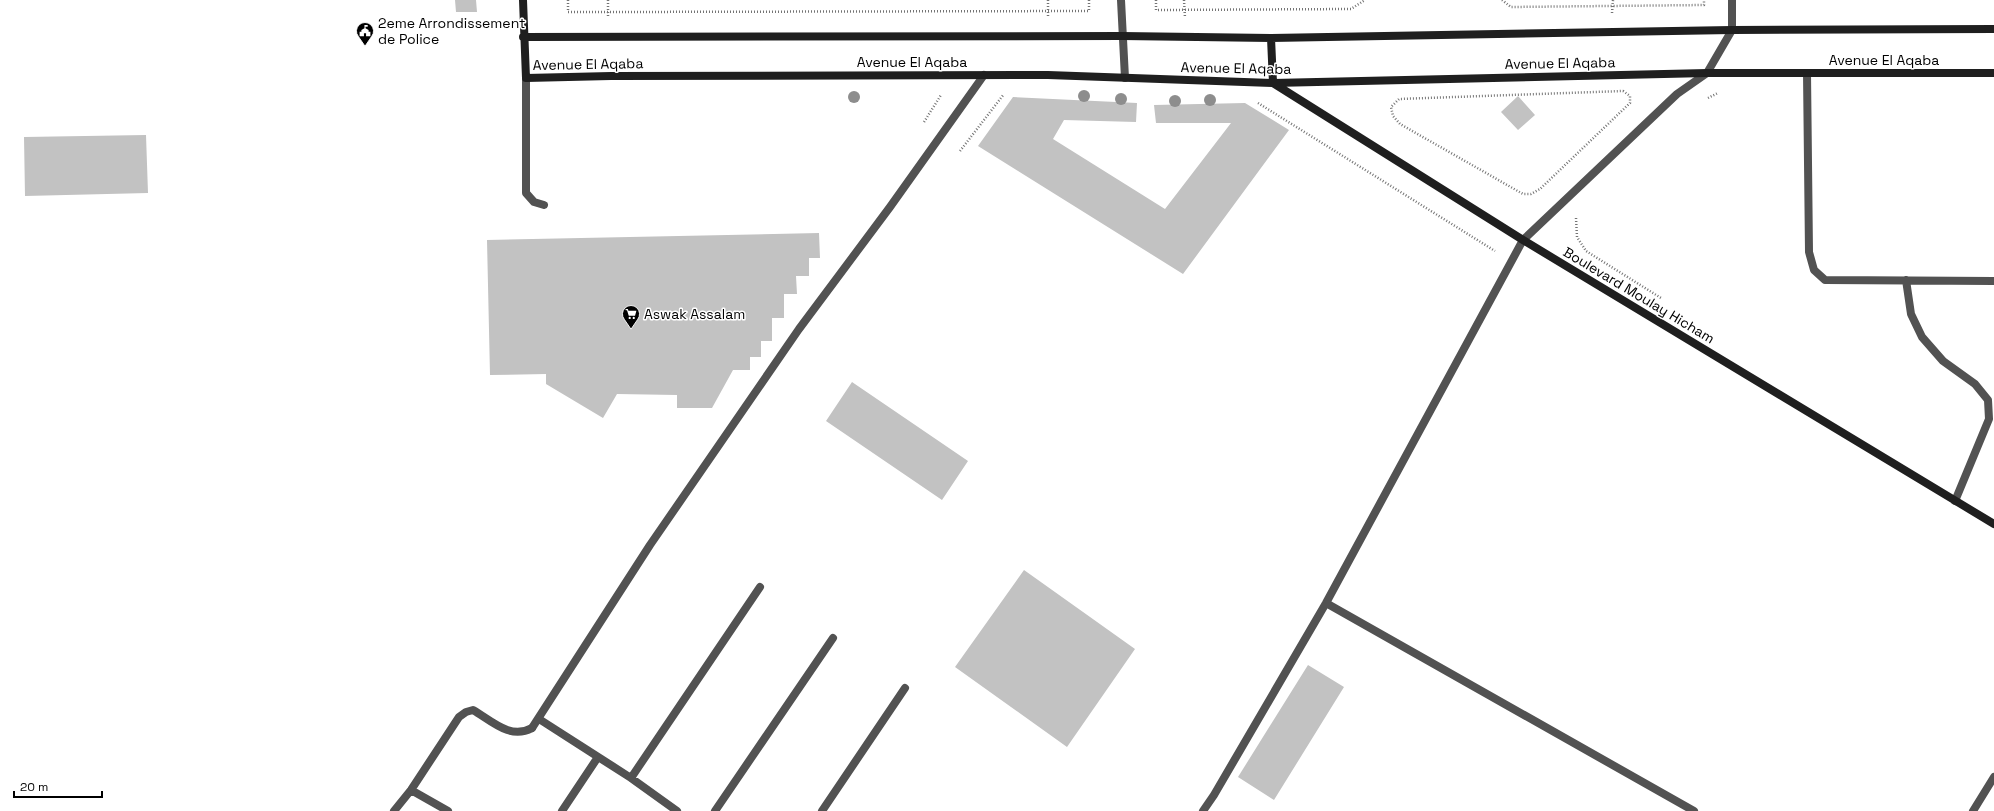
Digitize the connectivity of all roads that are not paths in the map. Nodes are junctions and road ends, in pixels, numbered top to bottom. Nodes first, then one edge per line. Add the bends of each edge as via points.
1 (523, 0) edge
2 (1121, 0) edge
3 (1732, 0) edge
4 (1994, 29) edge
5 (1732, 30) junction
6 (1122, 36) junction
7 (523, 37) junction
8 (1271, 38) junction
9 (1707, 73) junction
10 (1807, 73) junction
11 (1994, 73) edge
12 (984, 75) junction
13 (526, 78) junction
14 (1125, 78) junction
15 (1273, 83) junction
16 (544, 205) dead end
17 (1522, 240) junction
18 (1906, 280) junction
19 (1994, 281) edge
20 (1956, 501) junction
21 (1994, 524) edge
22 (760, 586) dead end
23 (1326, 603) junction
24 (833, 638) dead end
25 (904, 688) dead end
26 (539, 718) junction
27 (598, 757) junction
28 (1994, 777) edge
29 (631, 778) junction
30 (411, 790) junction
31 (666, 808) edge
32 (394, 811) edge
33 (448, 811) edge
34 (562, 811) edge
35 (677, 811) edge
36 (715, 811) edge
37 (822, 811) edge
38 (1202, 811) edge
39 (1694, 811) edge
40 (1973, 811) edge

1 - 7 main road
2 - 6 street
3 - 5 street
4 - 5 main road, Avenue El Aqaba
5 - 8 main road, Avenue El Aqaba
5 - 9 street
6 - 7 main road, Avenue El Aqaba
6 - 8 main road, Avenue El Aqaba
6 - 14 street
7 - 13 main road, Avenue El Aqaba
8 - 15 main road
9 - 10 main road, Avenue El Aqaba
9 - 15 main road, Avenue El Aqaba
9 - 17 street via 1677,94
10 - 11 main road, Avenue El Aqaba
10 - 18 street via 1809,252 1814,270 1825,280
12 - 13 main road, Avenue El Aqaba
12 - 14 main road, Avenue El Aqaba
12 - 26 street via 795,335 650,545
13 - 16 street via 526,193 534,202
14 - 15 main road, Avenue El Aqaba
15 - 17 main road, Boulevard Moulay Hicham
17 - 20 main road, Boulevard Moulay Hicham
17 - 23 street
18 - 19 street
18 - 20 street via 1912,314 1922,337 1943,361 1975,384 1988,400 1989,419
20 - 21 main road, Boulevard Moulay Hicham
22 - 29 street
23 - 38 street via 1214,795
23 - 39 street
24 - 36 street
25 - 37 street
26 - 27 street
26 - 30 street via 532,728 522,732 510,732 473,710 466,712 459,717
27 - 29 street
27 - 34 street
28 - 40 street
29 - 31 street
30 - 32 street
30 - 33 street
31 - 35 street

